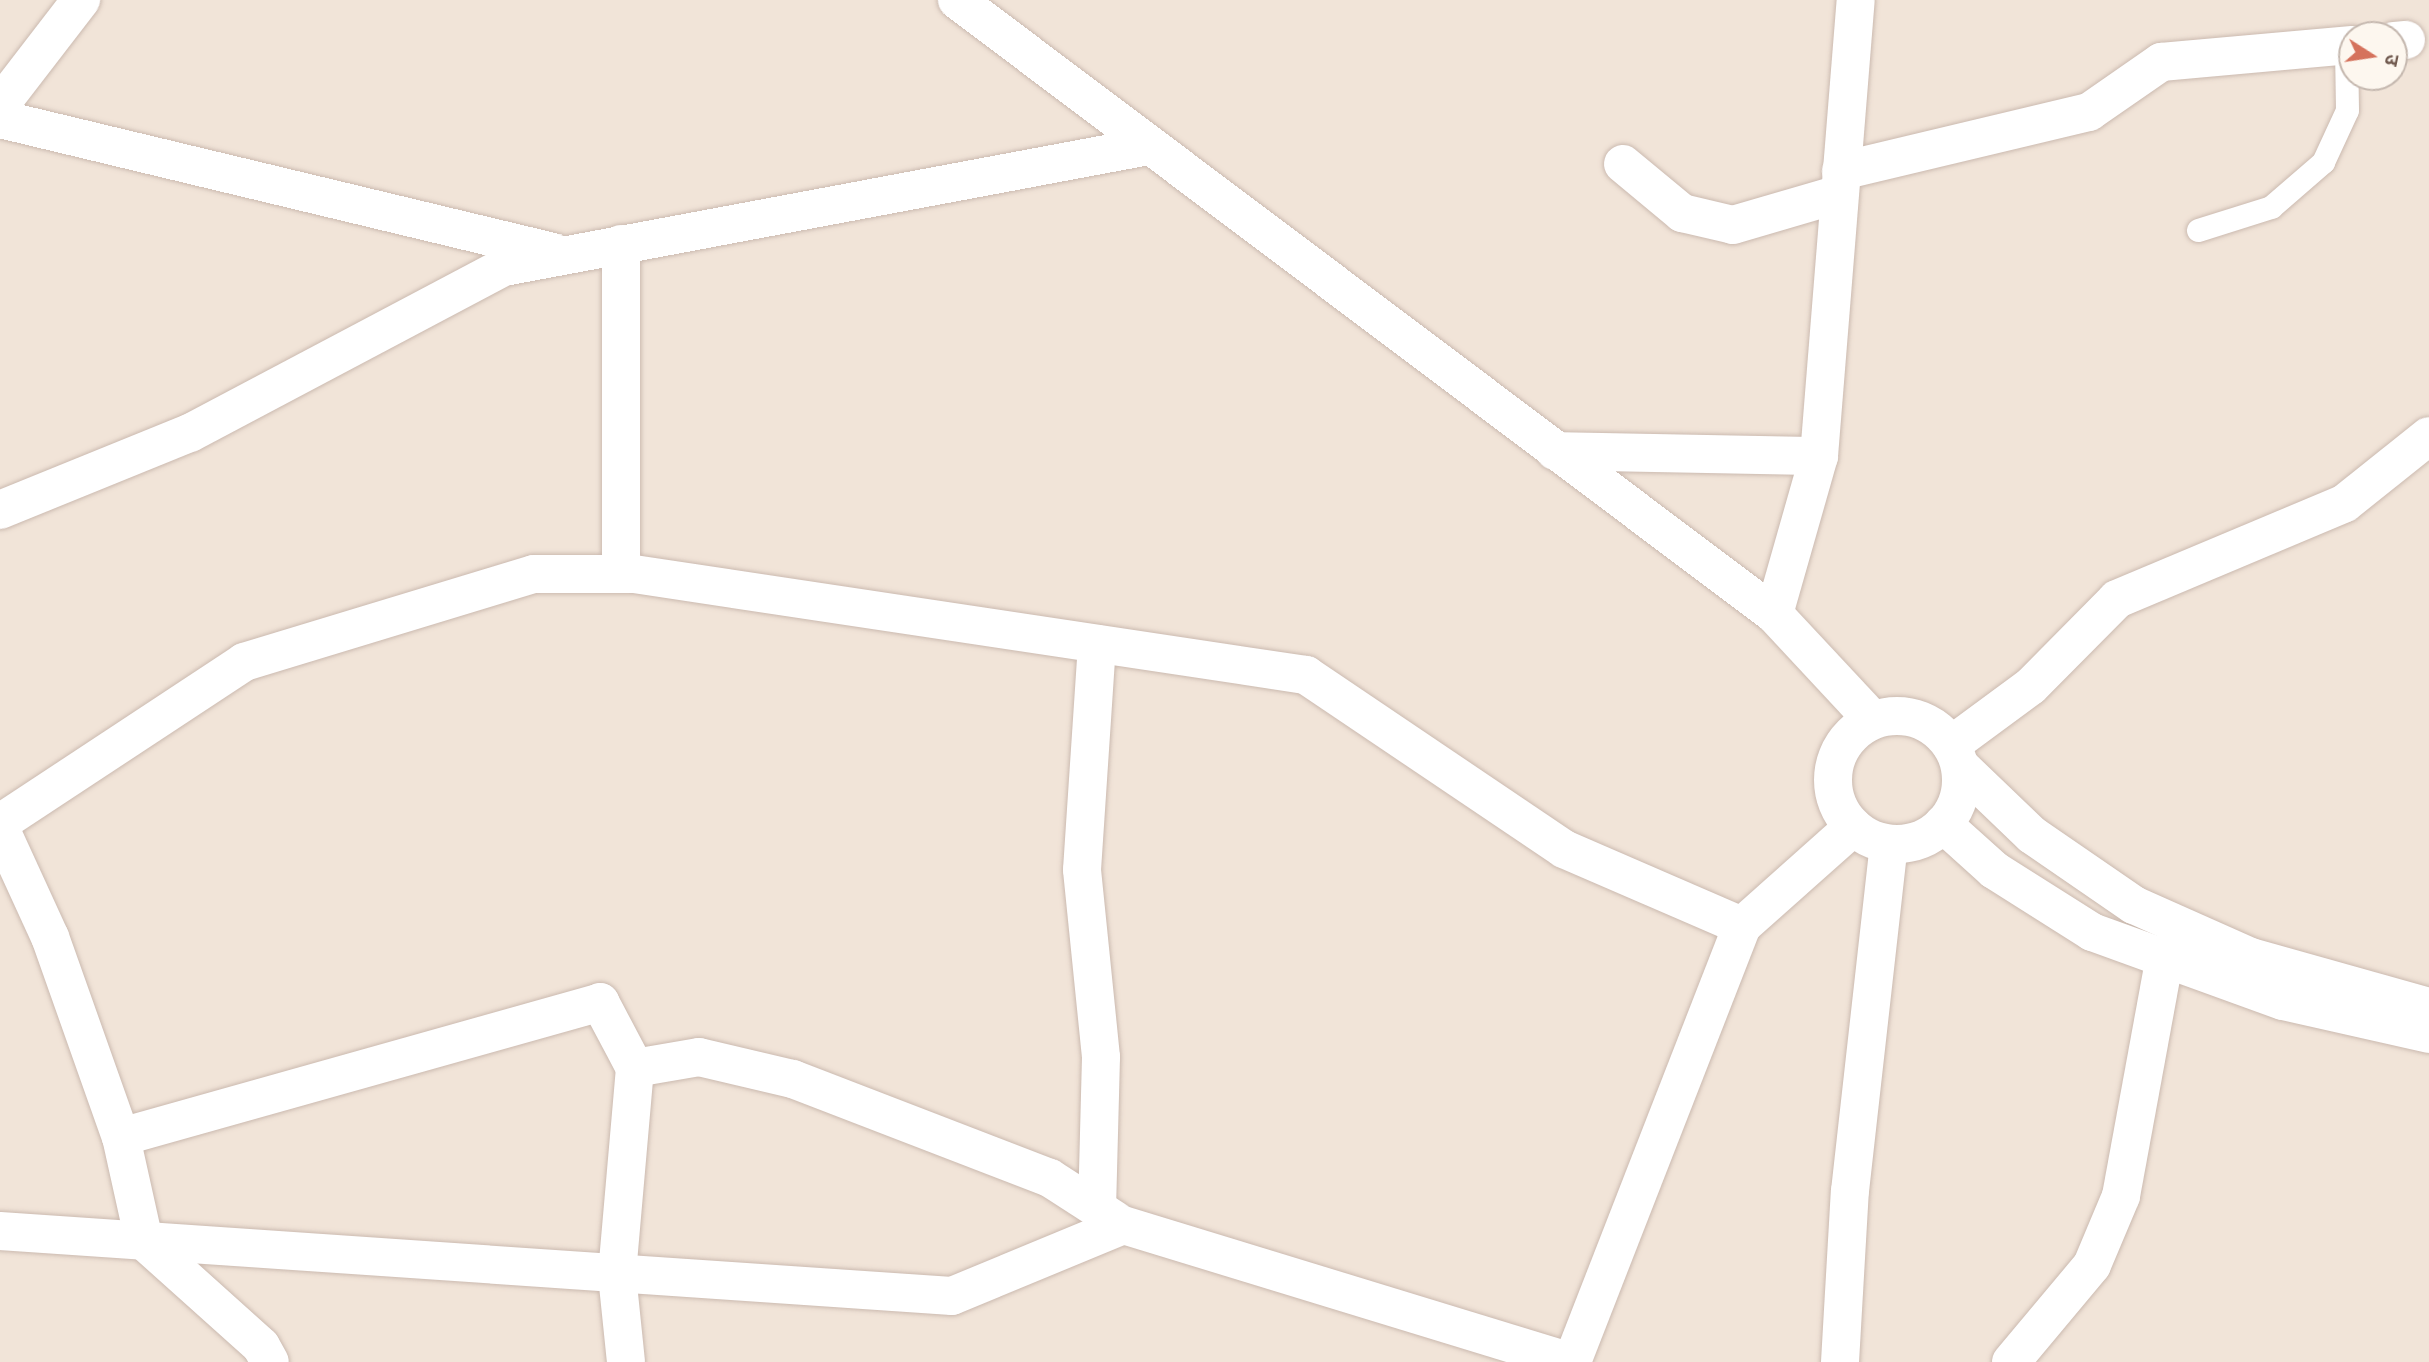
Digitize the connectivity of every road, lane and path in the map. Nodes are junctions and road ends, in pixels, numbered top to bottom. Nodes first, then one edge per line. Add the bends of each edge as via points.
1 (81, 0) edge
2 (957, 0) edge
3 (1856, 0) edge
4 (2338, 46) edge
5 (2348, 91) edge
6 (0, 105) edge
7 (0, 119) edge
8 (1149, 146) junction
9 (1623, 164) dead end
10 (1840, 182) junction
11 (2198, 230) dead end
12 (621, 244) junction
13 (566, 255) junction
14 (2429, 436) edge
15 (1555, 451) junction
16 (1819, 456) junction
17 (0, 510) edge
18 (621, 574) junction
19 (1774, 614) junction
20 (1097, 643) junction
21 (1873, 720) junction
22 (1955, 756) junction
23 (0, 823) edge
24 (1943, 824) junction
25 (1853, 827) junction
26 (0, 828) edge
27 (1889, 844) junction
28 (1742, 926) junction
29 (2164, 961) junction
30 (2429, 1007) edge
31 (2429, 1034) edge
32 (635, 1068) junction
33 (121, 1137) junction
34 (1110, 1217) junction
35 (0, 1231) edge
36 (144, 1241) junction
37 (617, 1275) junction
38 (270, 1362) edge
39 (625, 1362) edge
40 (1572, 1362) edge
41 (1840, 1362) edge
42 (2011, 1362) edge

1 - 6 street
2 - 8 street
3 - 10 street
4 - 10 street via 2161,62 2089,112
5 - 11 lane via 2347,110 2323,162 2271,207
7 - 13 street
8 - 12 street
8 - 15 street
9 - 10 street via 1682,213 1733,225
10 - 16 street
12 - 13 street
12 - 18 street
13 - 17 street via 504,267 190,433
14 - 22 street via 2345,503 2118,599
15 - 16 street
15 - 19 street
16 - 19 street
18 - 20 street
18 - 23 street via 534,574 244,662
19 - 21 street
20 - 28 street via 1306,675 1564,849
20 - 34 street via 1082,870 1101,1057
21 - 22 street via 1917,719
21 - 25 street via 1854,731 1833,769 1840,810
22 - 24 street via 1955,807
22 - 30 street via 2032,835 2134,905 2251,957
24 - 27 street via 1927,836
24 - 29 street via 1994,870 2092,932
25 - 27 street
25 - 28 street
26 - 33 street via 50,937
27 - 41 street via 1850,1191
28 - 40 street
29 - 31 street via 2283,1001
29 - 42 street via 2121,1195 2092,1265
32 - 33 street via 600,1002
32 - 34 street via 699,1057 793,1079 1050,1178
32 - 37 street
33 - 36 street
34 - 37 street via 952,1296
34 - 40 street
35 - 36 street
36 - 37 street
36 - 38 street via 261,1346
37 - 39 street

